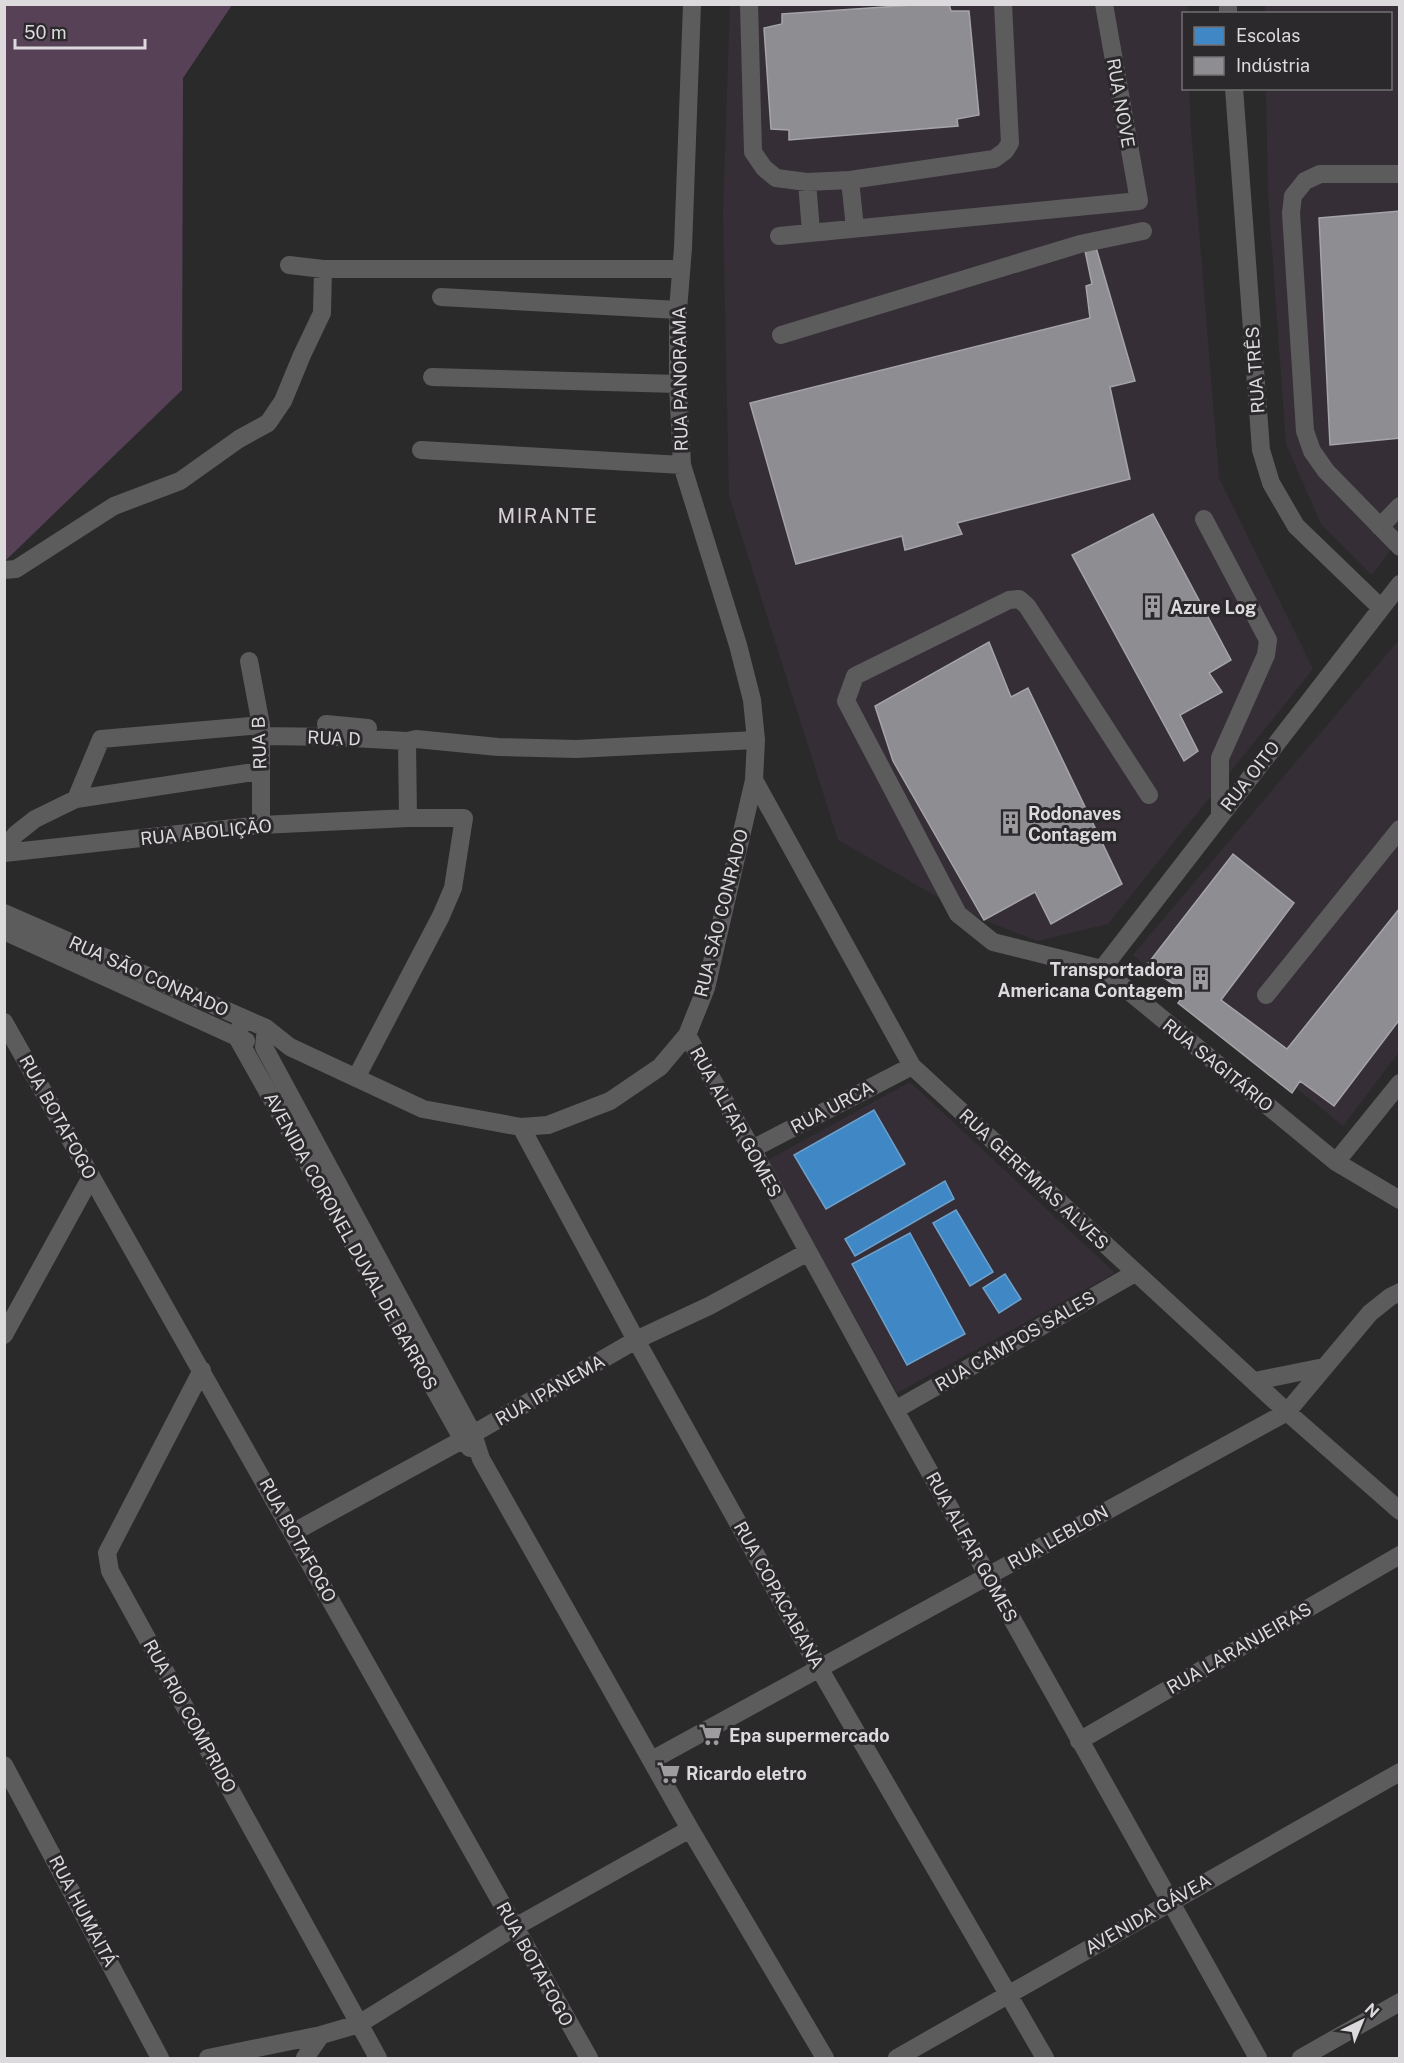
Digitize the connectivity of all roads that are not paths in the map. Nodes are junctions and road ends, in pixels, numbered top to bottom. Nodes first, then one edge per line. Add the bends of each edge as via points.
1 (692, 4) edge
2 (749, 4) edge
3 (1003, 4) edge
4 (1104, 4) edge
5 (1234, 90) edge
6 (1400, 174) edge
7 (850, 180) junction
8 (807, 182) junction
9 (855, 228) junction
10 (1143, 231) dead end
11 (811, 232) junction
12 (779, 236) dead end
13 (289, 265) dead end
14 (322, 269) junction
15 (681, 269) junction
16 (441, 297) dead end
17 (678, 310) junction
18 (781, 335) dead end
19 (432, 377) dead end
20 (678, 384) junction
21 (421, 450) dead end
22 (682, 465) junction
23 (1400, 506) edge
24 (1204, 519) dead end
25 (1380, 527) junction
26 (1400, 547) edge
27 (4, 570) edge
28 (1400, 584) edge
29 (1381, 608) junction
30 (249, 661) dead end
31 (326, 724) dead end
32 (261, 731) junction
33 (412, 740) junction
34 (756, 740) junction
35 (260, 771) junction
36 (753, 780) junction
37 (1149, 795) dead end
38 (76, 799) junction
39 (1220, 814) junction
40 (408, 818) junction
41 (261, 825) junction
42 (1400, 829) edge
43 (4, 851) edge
44 (4, 913) edge
45 (4, 931) edge
46 (1102, 969) junction
47 (1266, 995) dead end
48 (243, 1018) junction
49 (4, 1022) edge
50 (266, 1028) junction
51 (687, 1035) junction
52 (237, 1037) junction
53 (264, 1047) junction
54 (290, 1047) junction
55 (912, 1066) junction
56 (356, 1078) junction
57 (1400, 1083) edge
58 (294, 1121) junction
59 (521, 1126) junction
60 (753, 1149) junction
61 (1336, 1162) junction
62 (91, 1177) junction
63 (1400, 1200) edge
64 (808, 1252) junction
65 (1135, 1273) junction
66 (1400, 1292) edge
67 (4, 1335) edge
68 (636, 1340) junction
69 (1324, 1367) junction
70 (202, 1370) junction
71 (1255, 1381) junction
72 (895, 1410) junction
73 (1287, 1412) junction
74 (468, 1437) junction
75 (1400, 1511) edge
76 (294, 1532) junction
77 (1400, 1555) edge
78 (989, 1575) junction
79 (819, 1668) junction
80 (1079, 1741) junction
81 (652, 1760) junction
82 (4, 1765) edge
83 (1400, 1772) edge
84 (690, 1829) junction
85 (1170, 1901) junction
86 (515, 1927) junction
87 (1008, 1994) junction
88 (1400, 2002) edge
89 (359, 2024) junction
90 (321, 2035) junction
91 (160, 2058) edge
92 (208, 2058) edge
93 (305, 2058) edge
94 (378, 2058) edge
95 (589, 2058) edge
96 (825, 2058) edge
97 (897, 2058) edge
98 (1045, 2058) edge
99 (1258, 2058) edge
100 (1301, 2058) edge

1 - 15 street, RUA PANORAMA
2 - 8 street via 753,152 776,178
3 - 7 street via 1010,143 1005,151 994,159
4 - 9 street, RUA NOVE via 1139,201
5 - 29 street, RUA TRÊS via 1261,450 1271,483 1296,526
6 - 25 street via 1320,174 1305,181 1293,196 1291,213 1305,431 1312,451 1326,471
7 - 8 street
7 - 9 street
8 - 11 street
9 - 11 street
10 - 18 street via 1080,244
11 - 12 street
13 - 14 street
14 - 15 street
14 - 27 street via 322,313 284,401 268,423 180,481 114,506 16,568
15 - 17 street, RUA PANORAMA
16 - 17 street
17 - 20 street, RUA PANORAMA
19 - 20 street
20 - 22 street, RUA PANORAMA
21 - 22 street
22 - 34 street, RUA PANORAMA via 738,645 752,700
23 - 25 street
24 - 39 street via 1268,640 1266,655 1220,758
25 - 26 street
28 - 29 street, RUA OITO
29 - 39 street, RUA OITO
30 - 32 street, RUA B
31 - 33 street via 403,732
32 - 33 street, RUA D
32 - 35 street, RUA B
32 - 38 street via 101,739
33 - 34 street via 576,749
33 - 40 street
34 - 36 street, RUA PANORAMA
35 - 38 street, RUA ABOLIÇÃO
35 - 41 street, RUA B
36 - 51 street, RUA SÃO CONRADO via 706,988
36 - 55 street, RUA GEREMIAS ALVES
37 - 46 street, RUA SAGITÁRIO via 1019,599 1009,600 855,676 846,701 958,914 993,942
38 - 43 street, RUA ABOLIÇÃO via 35,819 16,834
39 - 46 street, RUA OITO
40 - 41 street, RUA ABOLIÇÃO
40 - 56 street, RUA ABOLIÇÃO via 464,818 453,888
41 - 43 street, RUA ABOLIÇÃO
42 - 47 street
44 - 48 street, RUA SÃO CONRADO
45 - 52 street, RUA SÃO CONRADO
46 - 61 street, RUA SAGITÁRIO
48 - 50 street, RUA SÃO CONRADO
48 - 52 street
49 - 62 street, RUA BOTAFOGO
50 - 53 street
50 - 54 street, RUA SÃO CONRADO
51 - 59 street, RUA SÃO CONRADO via 660,1067 610,1101 548,1125
51 - 60 street, RUA ALFAR GOMES
52 - 53 street, RUA SÃO CONRADO
52 - 58 street, AVENIDA CORONEL DUVAL DE BARROS
53 - 54 street, RUA SÃO CONRADO
53 - 58 street, AVENIDA CORONEL DUVAL DE BARROS
54 - 56 street, RUA SÃO CONRADO
55 - 60 street, RUA URCA
55 - 65 street, RUA GEREMIAS ALVES
56 - 59 street, RUA SÃO CONRADO via 423,1108
57 - 61 street
58 - 74 street, AVENIDA CORONEL DUVAL DE BARROS
59 - 68 street, RUA COPACABANA
60 - 64 street, RUA ALFAR GOMES
61 - 63 street, RUA SAGITÁRIO
62 - 67 street
62 - 70 street, RUA BOTAFOGO
64 - 68 street, RUA IPANEMA
64 - 72 street, RUA ALFAR GOMES
65 - 71 street, RUA GEREMIAS ALVES
65 - 72 street, RUA CAMPOS SALES
66 - 69 street, RUA LEBLON via 1370,1313
68 - 74 street, RUA IPANEMA
68 - 79 street, RUA COPACABANA
69 - 71 street
69 - 73 street, RUA LEBLON
70 - 76 street, RUA BOTAFOGO
70 - 89 street, RUA RIO COMPRIDO via 107,1553 110,1571
71 - 73 street, RUA GEREMIAS ALVES
72 - 78 street, RUA ALFAR GOMES
73 - 75 street, RUA GEREMIAS ALVES
73 - 78 street, RUA LEBLON
74 - 76 street, RUA IPANEMA
74 - 81 street, AVENIDA CORONEL DUVAL DE BARROS
76 - 86 street, RUA BOTAFOGO
77 - 80 street, RUA LARANJEIRAS
78 - 79 street, RUA LEBLON
78 - 80 street, RUA ALFAR GOMES
79 - 81 street, RUA LEBLON
79 - 87 street, RUA COPACABANA
80 - 85 street, RUA ALFAR GOMES
81 - 84 street, AVENIDA CORONEL DUVAL DE BARROS
82 - 91 street, RUA HUMAITÁ
83 - 85 street, AVENIDA GÁVEA
84 - 86 street
84 - 96 street, AVENIDA CORONEL DUVAL DE BARROS
85 - 87 street, AVENIDA GÁVEA
85 - 99 street, RUA ALFAR GOMES
86 - 89 street
86 - 95 street, RUA BOTAFOGO
87 - 97 street, AVENIDA GÁVEA
87 - 98 street, RUA COPACABANA
88 - 100 street
89 - 90 street
89 - 94 street, RUA RIO COMPRIDO
90 - 92 street
90 - 93 street

